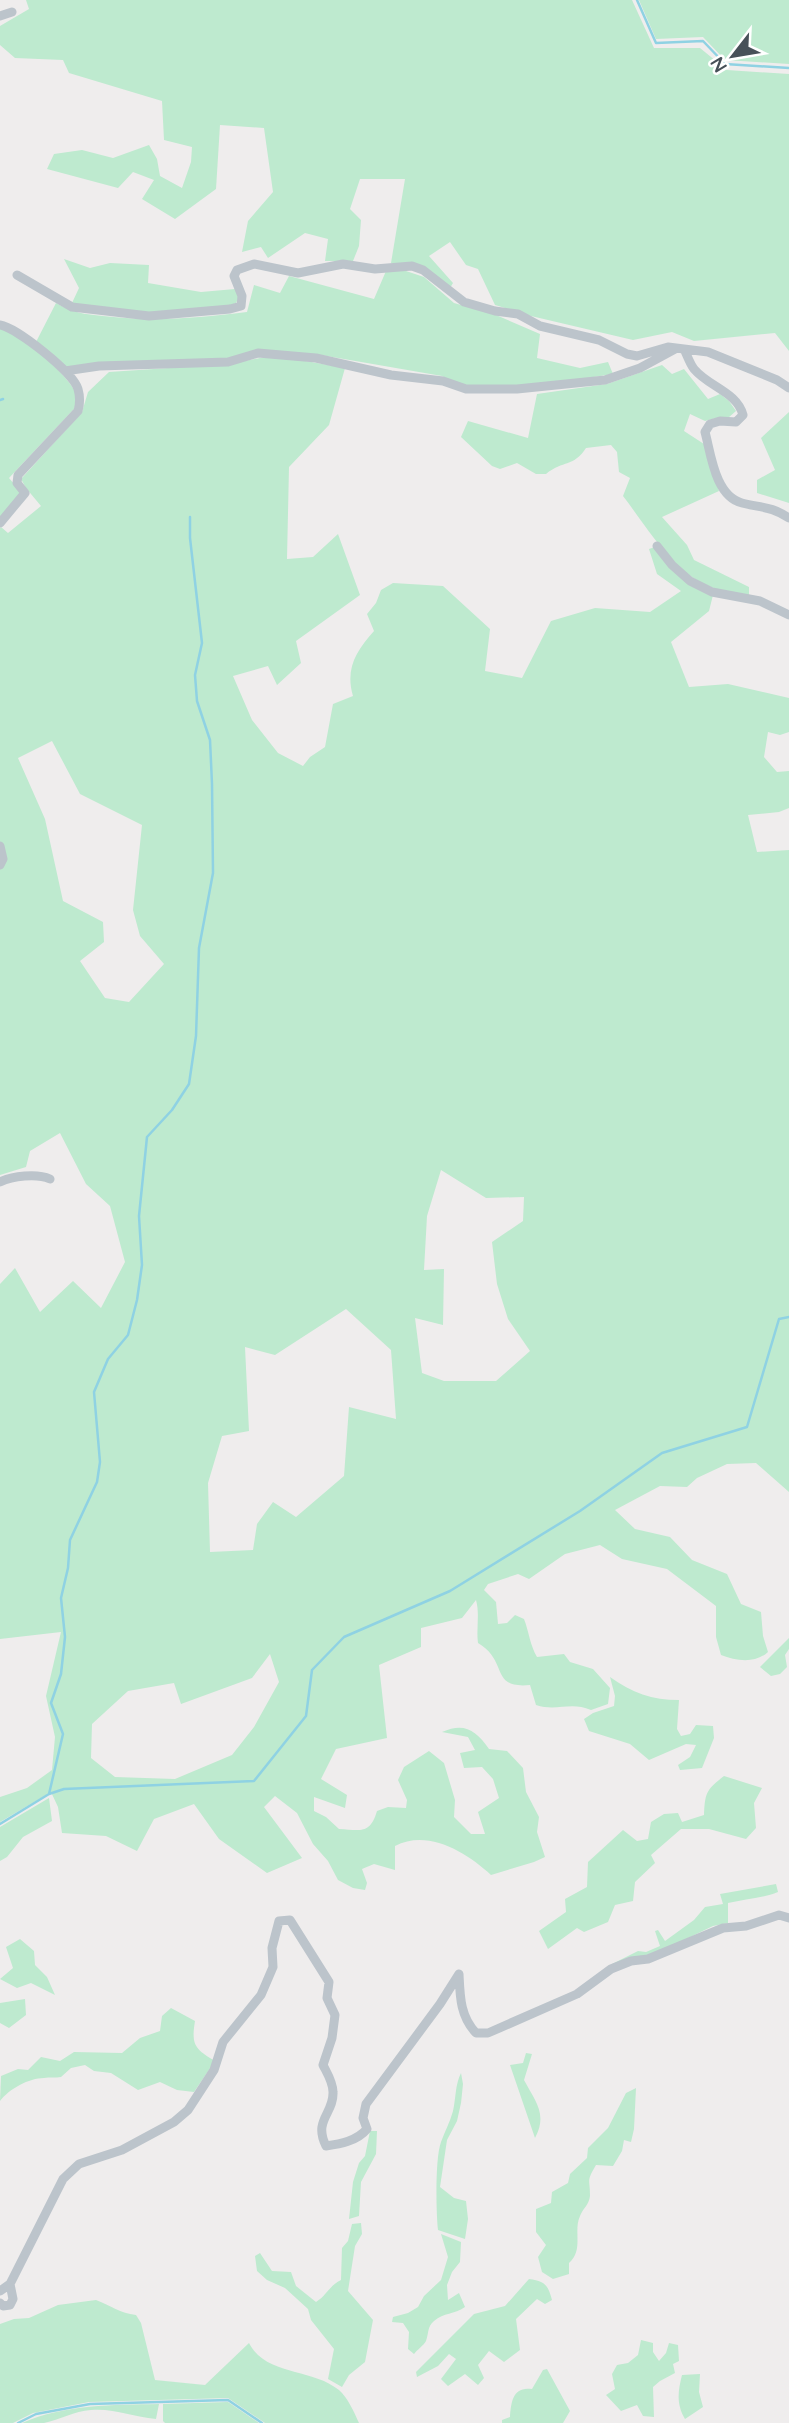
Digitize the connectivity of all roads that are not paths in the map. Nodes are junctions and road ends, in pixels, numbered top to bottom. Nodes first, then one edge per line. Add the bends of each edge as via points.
1 (12, 12) dead end
2 (0, 16) edge
3 (18, 275) dead end
4 (0, 325) edge
5 (680, 349) junction
6 (65, 371) junction
7 (789, 388) edge
8 (789, 518) edge
9 (0, 523) edge
10 (657, 546) dead end
11 (789, 615) edge
12 (0, 846) edge
13 (0, 866) edge
14 (50, 1179) dead end
15 (0, 1182) edge
16 (789, 1917) edge
17 (10, 2284) junction
18 (0, 2291) edge
19 (0, 2303) edge

1 - 2 street
3 - 5 street via 72,307 149,316 241,306 234,276 237,270 254,264 298,273 343,264 375,269 412,266 464,302 599,340 626,354
4 - 6 street
5 - 6 street via 605,380 517,389 466,389 316,358 258,354 228,362
5 - 7 street via 708,352
5 - 8 street via 693,369 741,407 743,415 736,422 710,424 705,432 723,489 741,503 777,509
6 - 9 street via 78,386 78,411 18,475 24,493
10 - 11 street via 690,581 712,592 760,601
12 - 13 street
14 - 15 street via 8,1178
16 - 17 street via 779,1915 723,1928 648,1959 631,1961 611,1969 577,1994 488,2033 476,2033 466,2022 459,1973 366,2105 363,2118 367,2129 362,2135 326,2146 320,2136 334,2096 323,2065 335,2015 327,1998 329,1982 290,1920 279,1921 273,1967 261,1995 223,2042 214,2070 188,2110 122,2150 79,2164 63,2179
17 - 18 street
17 - 19 street via 10,2305

